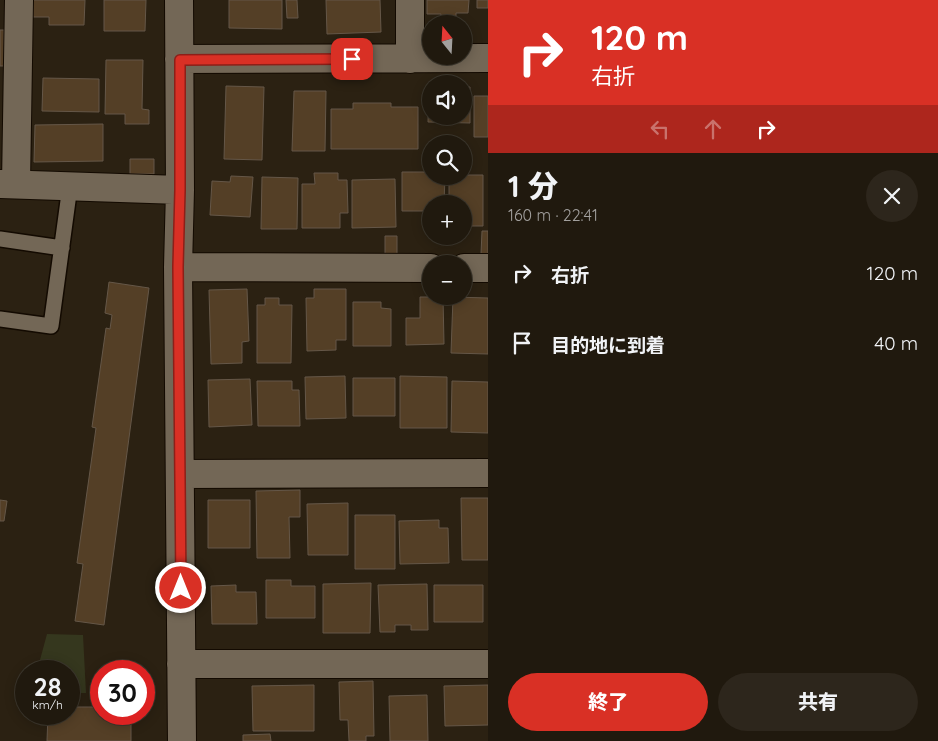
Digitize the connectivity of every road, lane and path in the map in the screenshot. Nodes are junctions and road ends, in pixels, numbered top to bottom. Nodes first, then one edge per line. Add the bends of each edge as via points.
1 (19, 0) edge
2 (179, 0) edge
3 (410, 0) edge
4 (488, 58) edge
5 (410, 59) junction
6 (180, 60) junction
7 (8, 184) edge
8 (70, 186) junction
9 (180, 190) junction
10 (0, 240) edge
11 (62, 248) junction
12 (178, 267) junction
13 (422, 268) edge
14 (472, 268) edge
15 (488, 268) edge
16 (0, 319) edge
17 (181, 474) junction
18 (488, 474) edge
19 (181, 664) junction
20 (488, 664) edge
21 (182, 741) edge

1 - 7 street
2 - 6 street
3 - 5 street
4 - 5 street
5 - 6 street
6 - 9 street
7 - 8 street
8 - 9 street
8 - 11 lane
9 - 12 street
10 - 11 lane
11 - 16 lane via 51,326
12 - 13 street
12 - 17 street
14 - 15 street
17 - 18 street
17 - 19 street
19 - 20 street
19 - 21 street

